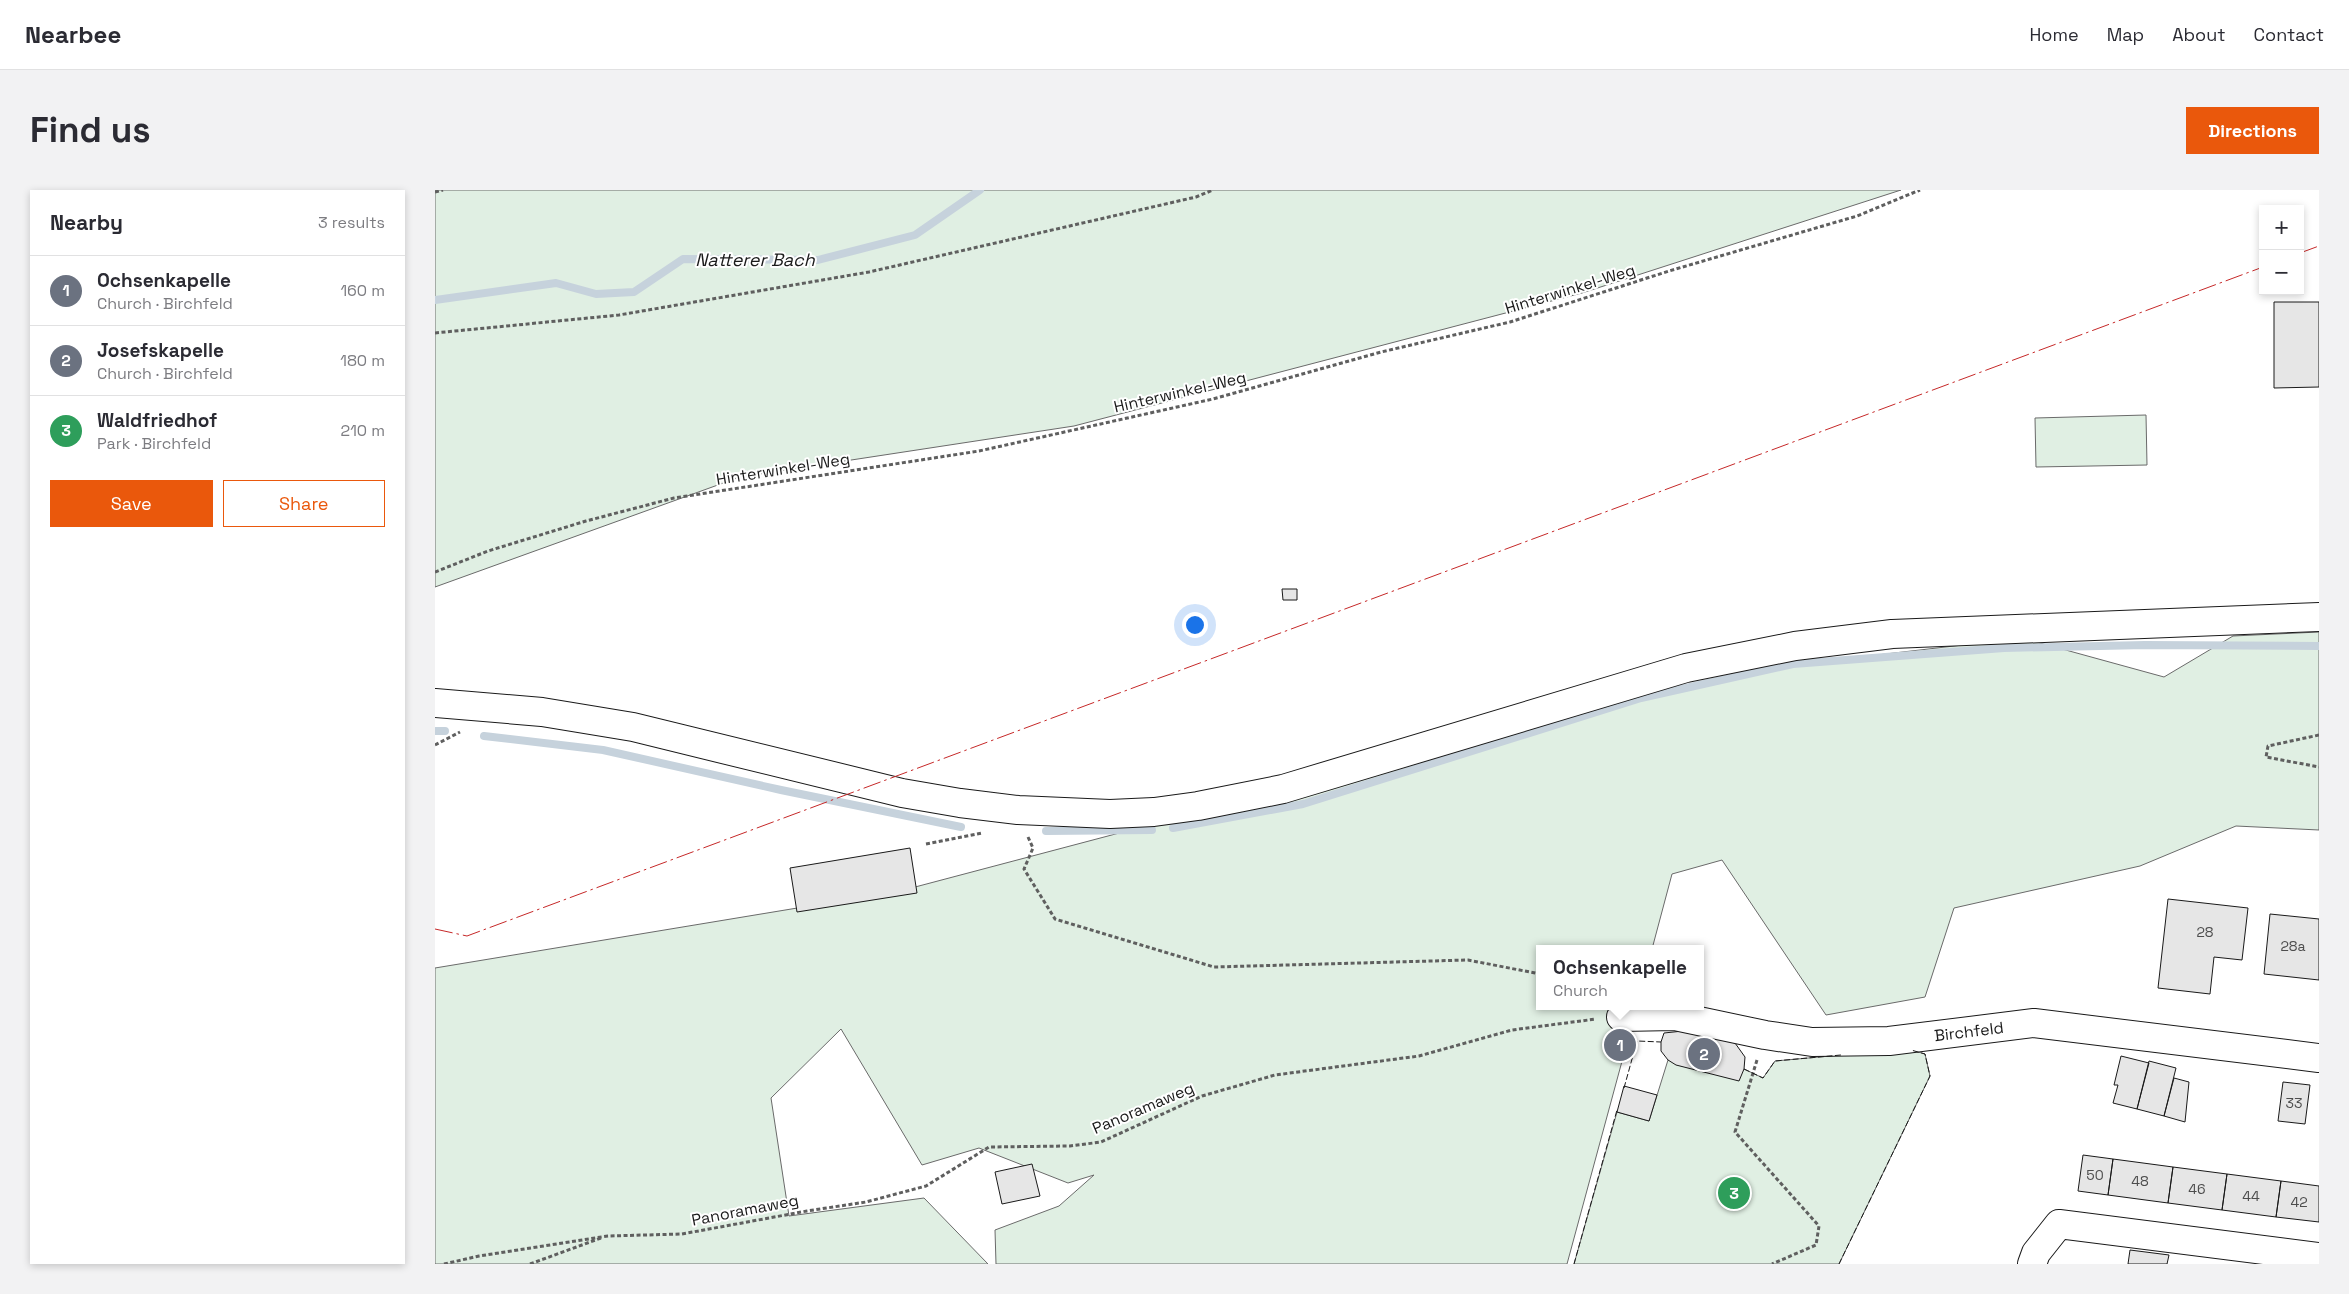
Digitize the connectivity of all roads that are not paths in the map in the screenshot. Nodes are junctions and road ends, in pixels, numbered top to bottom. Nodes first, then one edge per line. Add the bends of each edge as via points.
1 (2319, 617) edge
2 (435, 703) edge
3 (1621, 1017) road end
4 (2319, 1058) edge
5 (2194, 1253) edge
6 (2319, 1257) edge
7 (2032, 1264) edge

1 - 2 main road via 1892,634 1795,646 1686,668 1333,776 1240,798 1154,812 1110,814 1018,810 960,803 902,793 676,736 590,718
3 - 4 main road, Birchfeld via 1675,1016 1765,1036 1812,1042 1889,1041 2034,1023
5 - 6 main road
5 - 7 main road via 2059,1224 2036,1253

